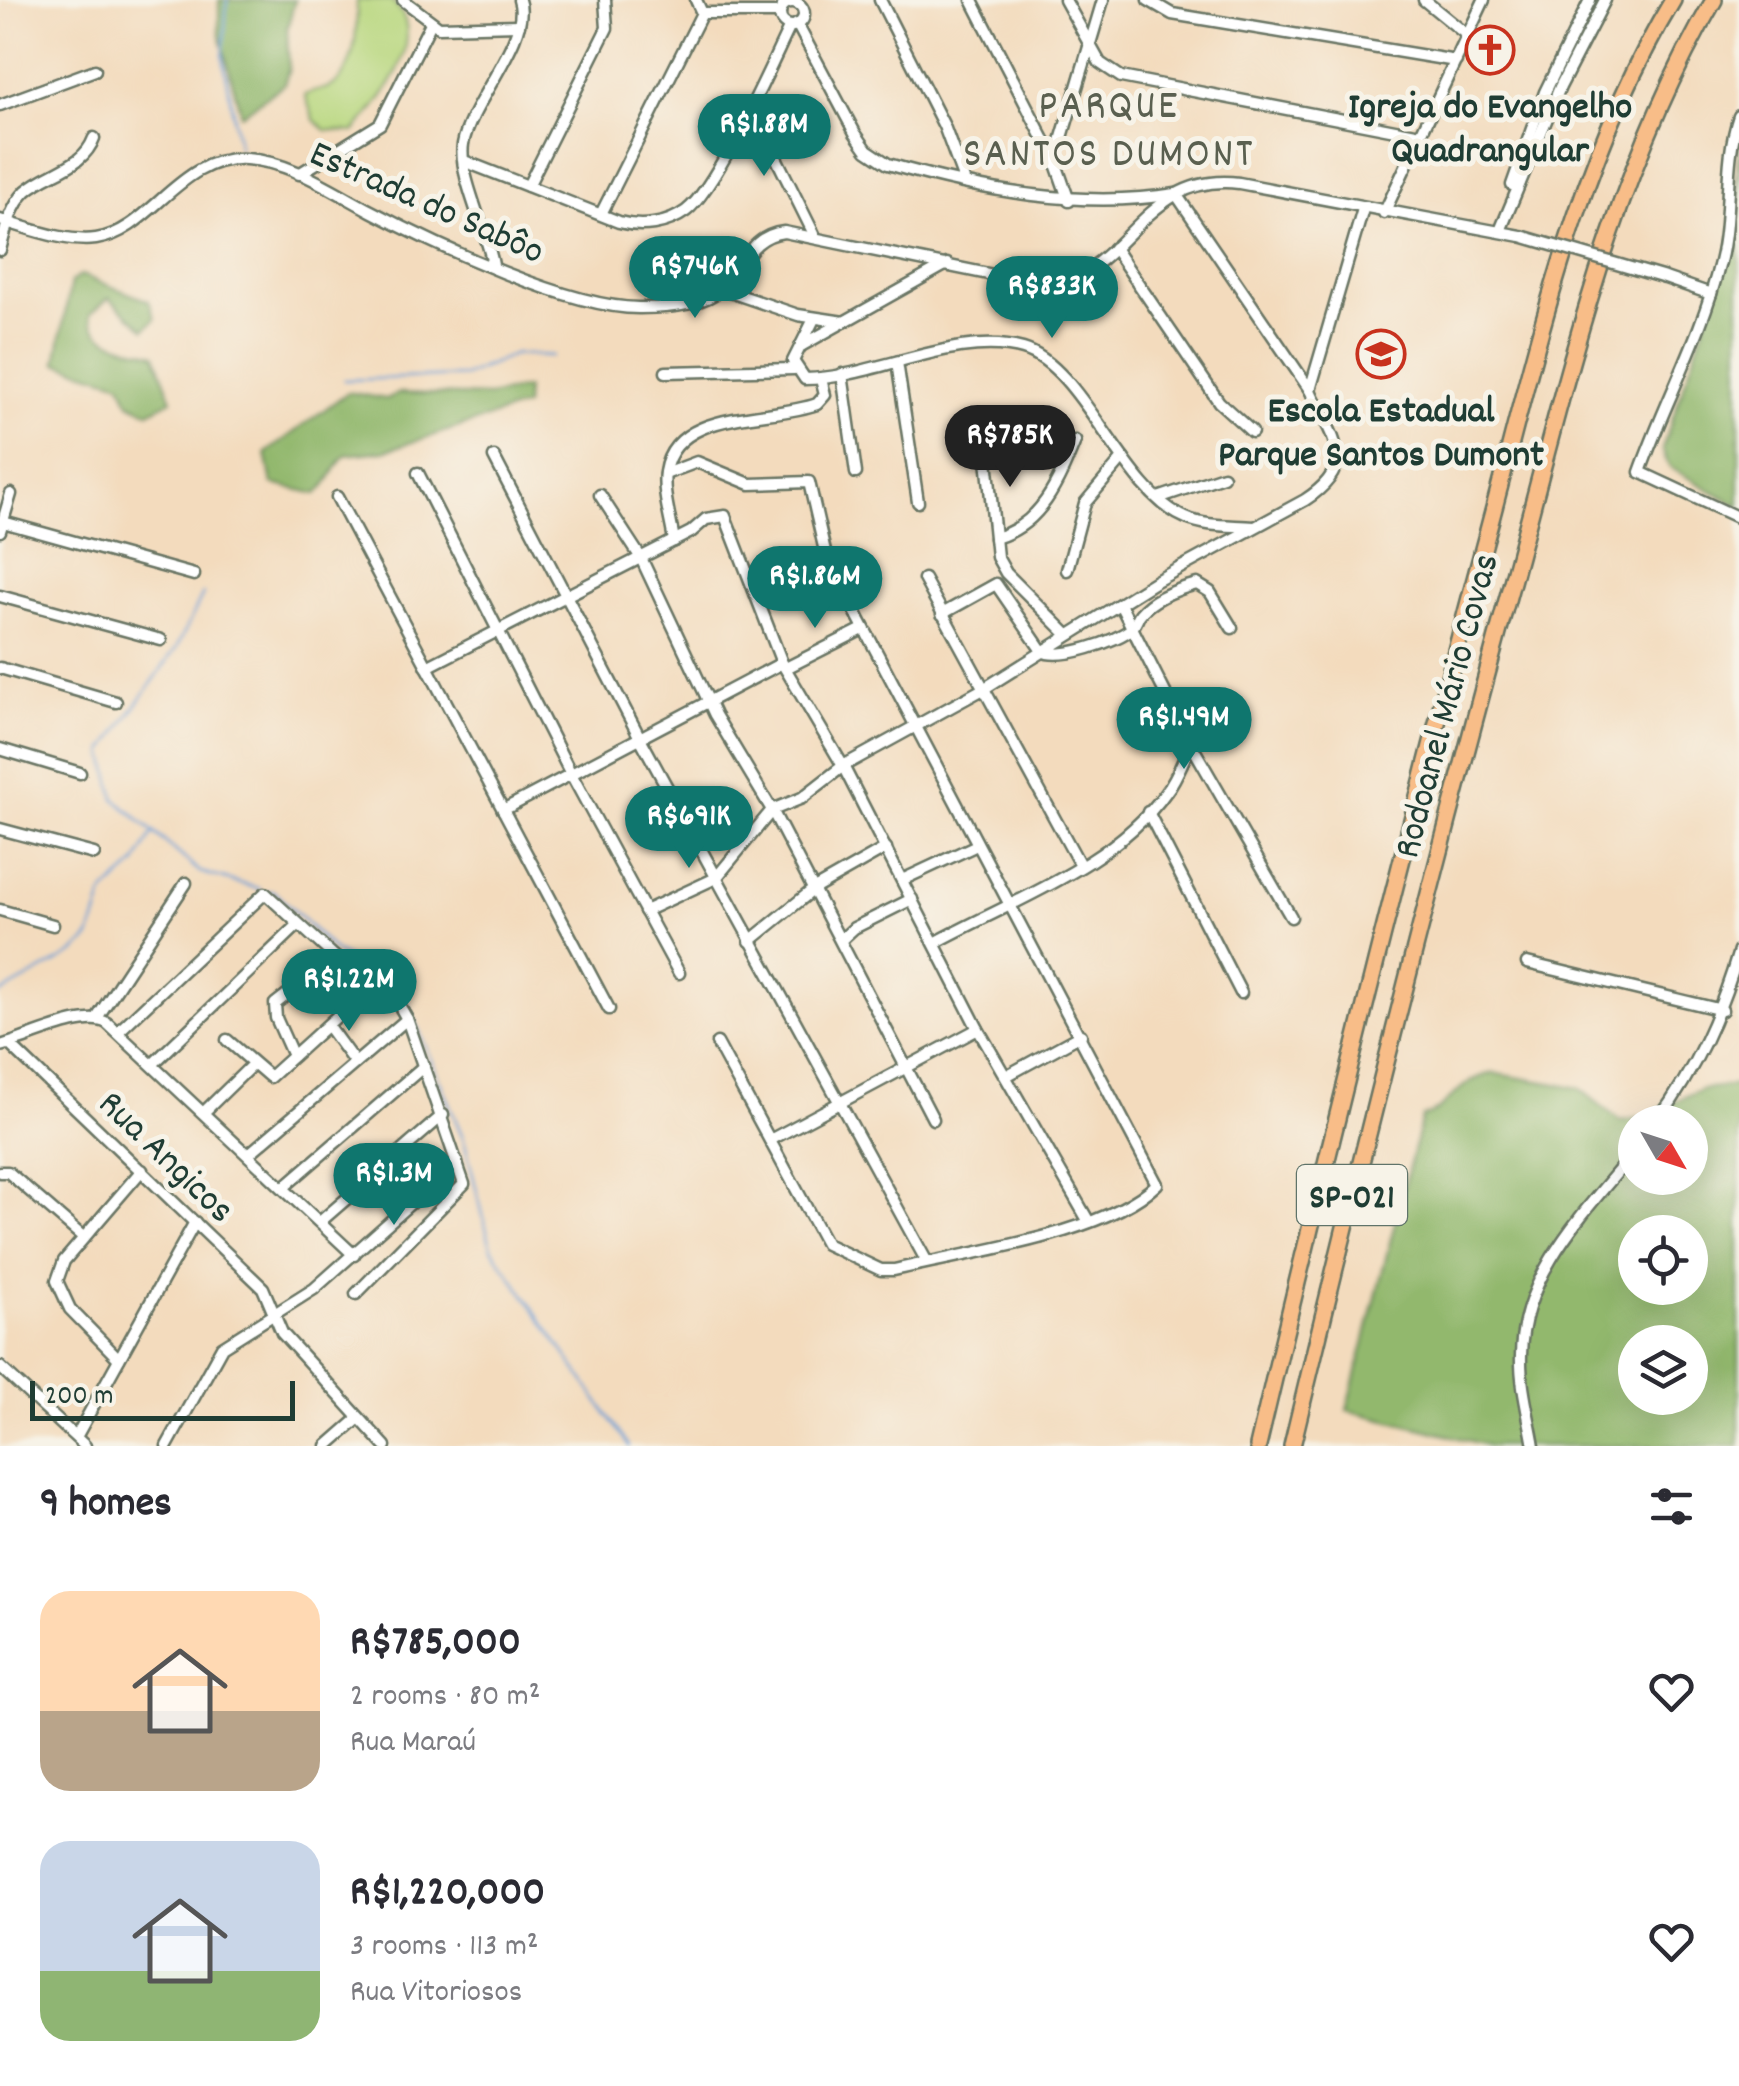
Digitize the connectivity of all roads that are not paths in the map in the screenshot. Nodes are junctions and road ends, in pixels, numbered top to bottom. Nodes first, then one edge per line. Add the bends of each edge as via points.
1 (403, 0) edge
2 (519, 0) edge
3 (605, 0) edge
4 (696, 0) edge
5 (880, 0) edge
6 (972, 0) edge
7 (1065, 0) edge
8 (1103, 0) edge
9 (1148, 0) edge
10 (1424, 0) edge
11 (1484, 0) edge
12 (1590, 0) edge
13 (1605, 0) edge
14 (1673, 0) edge
15 (1714, 0) edge
16 (788, 1) edge
17 (802, 3) edge
18 (702, 13) junction
19 (780, 13) junction
20 (431, 23) junction
21 (794, 25) junction
22 (519, 26) junction
23 (1468, 35) junction
24 (1090, 45) junction
25 (1456, 61) junction
26 (95, 70) dead end
27 (0, 105) edge
28 (750, 105) junction
29 (1739, 116) edge
30 (1420, 136) junction
31 (94, 138) dead end
32 (464, 160) junction
33 (1054, 161) junction
34 (300, 174) junction
35 (964, 180) junction
36 (528, 186) junction
37 (1176, 194) junction
38 (1069, 200) junction
39 (1511, 206) junction
40 (1363, 209) junction
41 (1384, 213) junction
42 (600, 214) junction
43 (4, 221) edge
44 (1500, 231) junction
45 (814, 234) junction
46 (1114, 248) junction
47 (0, 250) edge
48 (948, 263) junction
49 (493, 266) junction
50 (721, 290) junction
51 (1711, 294) junction
52 (814, 318) junction
53 (845, 322) junction
54 (800, 346) junction
55 (897, 362) junction
56 (794, 368) junction
57 (666, 372) dead end
58 (842, 374) junction
59 (821, 379) junction
60 (1310, 390) junction
61 (983, 420) dead end
62 (1252, 432) dead end
63 (1075, 442) dead end
64 (494, 458) dead end
65 (1124, 458) junction
66 (418, 473) dead end
67 (856, 473) dead end
68 (664, 474) junction
69 (1222, 476) dead end
70 (11, 494) dead end
71 (600, 494) dead end
72 (336, 497) dead end
73 (1158, 498) junction
74 (918, 502) dead end
75 (1738, 516) edge
76 (1255, 526) junction
77 (1, 527) edge
78 (995, 538) junction
79 (674, 541) junction
80 (641, 558) junction
81 (1067, 570) dead end
82 (194, 576) dead end
83 (924, 579) dead end
84 (0, 596) edge
85 (565, 596) junction
86 (1120, 604) junction
87 (942, 614) junction
88 (1132, 628) junction
89 (1232, 628) dead end
90 (863, 629) junction
91 (496, 631) junction
92 (1068, 635) junction
93 (161, 640) dead end
94 (1042, 651) junction
95 (784, 665) junction
96 (0, 668) edge
97 (427, 668) junction
98 (985, 688) junction
99 (710, 700) junction
100 (116, 702) dead end
101 (913, 727) junction
102 (640, 738) junction
103 (1191, 744) junction
104 (0, 749) edge
105 (843, 766) junction
106 (80, 773) dead end
107 (571, 774) junction
108 (504, 810) junction
109 (772, 810) junction
110 (1148, 812) junction
111 (0, 828) edge
112 (978, 846) junction
113 (886, 848) junction
114 (94, 854) dead end
115 (1080, 866) junction
116 (716, 878) junction
117 (902, 880) junction
118 (186, 884) dead end
119 (814, 889) junction
120 (912, 899) junction
121 (1009, 903) junction
122 (0, 910) edge
123 (645, 911) junction
124 (1290, 917) dead end
125 (53, 925) dead end
126 (298, 925) junction
127 (841, 940) junction
128 (750, 941) junction
129 (935, 943) junction
130 (1739, 951) edge
131 (335, 957) junction
132 (1526, 963) dead end
133 (679, 973) dead end
134 (376, 981) junction
135 (1240, 993) dead end
136 (609, 1009) dead end
137 (1722, 1010) junction
138 (97, 1018) junction
139 (408, 1019) junction
140 (328, 1026) junction
141 (978, 1028) junction
142 (119, 1032) junction
143 (1082, 1034) junction
144 (227, 1040) dead end
145 (718, 1043) dead end
146 (5, 1045) edge
147 (293, 1056) junction
148 (154, 1063) junction
149 (355, 1063) junction
150 (252, 1065) junction
151 (424, 1066) junction
152 (906, 1067) junction
153 (1006, 1076) junction
154 (840, 1103) junction
155 (1669, 1105) edge
156 (205, 1111) junction
157 (442, 1115) junction
158 (934, 1119) dead end
159 (770, 1140) junction
160 (250, 1153) junction
161 (457, 1162) junction
162 (142, 1170) junction
163 (0, 1172) edge
164 (1618, 1172) edge
165 (284, 1187) junction
166 (321, 1221) junction
167 (195, 1222) junction
168 (1089, 1222) junction
169 (83, 1238) junction
170 (354, 1255) junction
171 (927, 1262) junction
172 (356, 1294) dead end
173 (274, 1316) junction
174 (119, 1358) junction
175 (0, 1367) edge
176 (359, 1418) junction
177 (80, 1442) edge
178 (166, 1446) edge
179 (327, 1446) edge
180 (384, 1446) edge
181 (1258, 1446) edge
182 (1292, 1446) edge
183 (1534, 1446) edge

1 - 20 street
2 - 22 street
3 - 36 street via 607,28
4 - 18 street
5 - 35 street
6 - 33 street
7 - 24 street
8 - 24 street
9 - 25 street via 1172,14
10 - 23 street
11 - 23 street
12 - 39 street via 1545,92
13 - 39 street
14 - 181 highway, Rodoanel Mário Covas / SP-021 via 1604,134 1559,271 1377,946
15 - 182 highway, Rodoanel Mário Covas / SP-021 via 1664,92 1606,241 1413,944
16 - 17 street
16 - 19 street
17 - 21 street via 803,16
18 - 19 street
18 - 42 street
19 - 21 street
20 - 22 street
20 - 34 street via 380,124
21 - 28 street
21 - 35 street via 867,150 888,164
22 - 32 street via 466,132
23 - 25 street
24 - 30 street via 1107,70 1136,82
24 - 33 street
25 - 30 street
26 - 27 street
28 - 42 street via 696,202 656,224 632,226
28 - 45 street
29 - 51 street
30 - 41 street
31 - 43 street via 88,154 26,191
32 - 36 street
32 - 49 street
33 - 38 street
34 - 43 street, Estrada do Sabôo via 259,160 224,160 174,185 123,228 92,240
34 - 49 street, Estrada do Sabôo
35 - 38 street
36 - 42 street
37 - 38 street
37 - 40 street via 1216,180
37 - 46 street
37 - 60 street
39 - 44 street
40 - 41 street
40 - 60 street
41 - 44 street
43 - 47 street
44 - 51 street, bridge
45 - 48 street
45 - 50 street via 764,236
46 - 48 street via 1078,276 1052,285
46 - 62 street via 1219,402
48 - 53 street
49 - 50 street, Estrada do Sabôo via 618,307 693,302
50 - 52 street
51 - 75 street via 1640,472
52 - 53 street
52 - 54 street
53 - 54 street
54 - 56 street
55 - 58 street
55 - 65 street via 968,348 1023,349 1057,372
55 - 74 street
56 - 57 street
56 - 59 street via 805,379
58 - 59 street
58 - 67 street
59 - 68 street via 825,395 817,404 685,436
60 - 76 street via 1339,468 1320,490
61 - 78 street
63 - 78 street via 1039,513
64 - 85 street
65 - 73 street
65 - 81 street via 1085,503
66 - 91 street
68 - 79 street
68 - 90 street via 697,462 750,484 809,482 826,556
69 - 73 street
70 - 77 street
71 - 80 street
72 - 97 street
73 - 76 street via 1198,523
76 - 86 street
77 - 82 street
78 - 92 street via 1006,573
79 - 80 street
79 - 95 street via 706,519 725,516
80 - 85 street
80 - 99 street
83 - 87 street
84 - 93 street
85 - 91 street
85 - 102 street
86 - 88 street
86 - 92 street
87 - 94 street via 996,584
87 - 98 street
88 - 89 street via 1142,611 1197,584 1210,592
88 - 94 street via 1072,654
88 - 103 street
90 - 95 street
90 - 101 street
91 - 97 street
91 - 107 street
92 - 94 street
94 - 98 street
95 - 99 street
95 - 105 street
96 - 100 street
97 - 108 street
98 - 101 street
98 - 115 street
99 - 102 street
99 - 109 street
101 - 105 street
101 - 112 street
102 - 107 street
102 - 116 street
103 - 110 street via 1167,792
103 - 124 street
104 - 106 street
105 - 109 street via 802,798
105 - 113 street
107 - 108 street
107 - 123 street
108 - 136 street
109 - 116 street
109 - 119 street
110 - 115 street
110 - 135 street
111 - 114 street
112 - 117 street
112 - 121 street
113 - 117 street
113 - 119 street
115 - 121 street
116 - 123 street
116 - 128 street
117 - 120 street
118 - 138 street
119 - 127 street
119 - 128 street
120 - 127 street
120 - 129 street
121 - 129 street
121 - 143 street
122 - 125 street
123 - 133 street
126 - 131 street
126 - 142 street via 269,895 257,898
126 - 148 street
127 - 152 street
128 - 154 street
129 - 141 street
130 - 137 street
131 - 134 street
131 - 147 street via 276,1004
132 - 137 street
134 - 139 street
134 - 140 street
137 - 155 street
138 - 142 street
138 - 146 street
139 - 149 street
139 - 151 street
140 - 147 street
140 - 149 street
141 - 152 street
141 - 153 street
142 - 148 street
143 - 153 street
143 - 168 street via 1157,1184
144 - 150 street
145 - 159 street
146 - 162 street, Rua Angicos
147 - 150 street via 270,1077
148 - 156 street
149 - 160 street
150 - 156 street
151 - 157 street
151 - 165 street
152 - 154 street
152 - 158 street
153 - 168 street
154 - 159 street
154 - 171 street
156 - 160 street
157 - 161 street
157 - 166 street
159 - 171 street via 826,1244 880,1270
160 - 165 street
161 - 170 street
161 - 172 street via 462,1188
162 - 167 street, Rua Angicos
162 - 169 street
163 - 169 street
164 - 183 street via 1562,1241 1530,1308 1520,1360
165 - 166 street
166 - 170 street
167 - 173 street, Rua Angicos via 263,1288
167 - 174 street
168 - 171 street
169 - 174 street via 58,1273 58,1290
170 - 173 street
173 - 176 street, Rua Angicos
173 - 178 street via 222,1347
174 - 177 street
175 - 177 street
176 - 179 street
176 - 180 street, Rua Angicos

